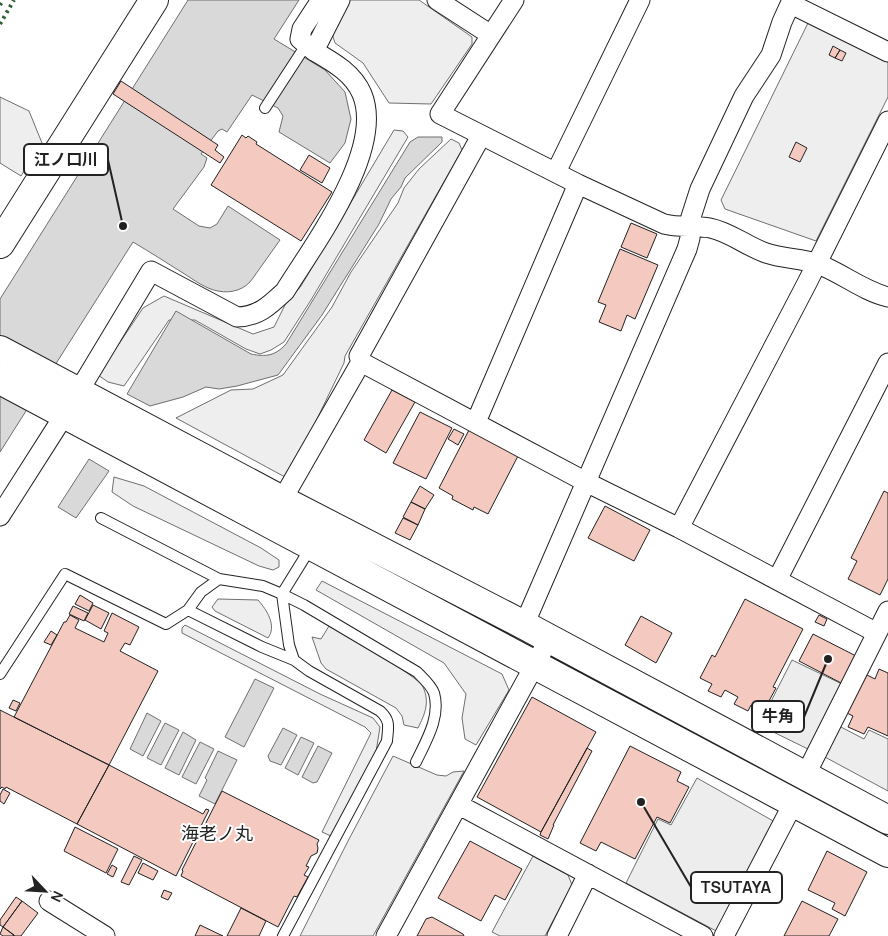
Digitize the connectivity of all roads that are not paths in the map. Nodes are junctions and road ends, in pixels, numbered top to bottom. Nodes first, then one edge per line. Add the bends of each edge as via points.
1 (154, 0) edge
2 (321, 0) edge
3 (340, 0) edge
4 (437, 0) edge
5 (514, 0) edge
6 (640, 0) edge
7 (792, 2) edge
8 (491, 34) junction
9 (307, 49) junction
10 (888, 52) edge
11 (265, 108) dead end
12 (888, 121) edge
13 (482, 136) junction
14 (556, 172) junction
15 (578, 184) junction
16 (690, 226) junction
17 (0, 244) edge
18 (816, 263) junction
19 (888, 297) edge
20 (0, 350) edge
21 (361, 362) junction
22 (888, 363) edge
23 (0, 380) edge
24 (68, 401) junction
25 (476, 422) junction
26 (586, 482) junction
27 (282, 500) junction
28 (0, 516) edge
29 (101, 518) dead end
30 (679, 528) junction
31 (312, 546) junction
32 (219, 579) junction
33 (777, 580) junction
34 (282, 594) junction
35 (188, 610) junction
36 (888, 611) edge
37 (524, 625) junction
38 (877, 633) junction
39 (549, 639) junction
40 (294, 660) junction
41 (536, 664) junction
42 (0, 674) edge
43 (416, 762) dead end
44 (806, 776) junction
45 (794, 802) junction
46 (459, 804) junction
47 (888, 820) edge
48 (888, 853) edge
49 (588, 874) junction
50 (49, 901) dead end
51 (105, 936) edge
52 (283, 936) edge
53 (386, 936) edge
54 (557, 936) edge
55 (703, 936) edge
56 (724, 936) edge

1 - 17 street
2 - 9 street via 302,29 300,39
3 - 9 street
4 - 8 street
5 - 8 street
6 - 14 street
7 - 10 street
7 - 16 street via 771,55 744,96 700,189
8 - 13 street via 440,114
9 - 11 lane
9 - 24 street via 340,66 354,81 366,110 365,127 361,154 348,188 285,291 258,314 237,317 151,272
12 - 18 street
13 - 14 street
13 - 21 street via 359,356
14 - 15 street
15 - 16 street via 664,224
15 - 25 street
16 - 18 street via 718,230 765,253
16 - 26 street via 687,249
18 - 19 street
18 - 30 street
20 - 24 street
21 - 25 street
21 - 27 street
22 - 33 street
23 - 24 street
24 - 27 street
24 - 28 street
24 - 31 street
25 - 26 street
26 - 30 street
26 - 37 street
27 - 37 street
29 - 32 lane
30 - 33 street
31 - 34 lane
31 - 41 street
32 - 34 lane via 263,586
32 - 35 lane via 201,592
33 - 38 street
34 - 40 lane
34 - 43 lane via 417,672 429,685 434,694 435,711 431,730
35 - 40 lane
35 - 42 lane via 166,624 66,574
36 - 38 street
37 - 39 street
38 - 44 street
39 - 41 street
39 - 44 street
40 - 52 lane via 380,711 389,726 387,741
41 - 45 street
41 - 46 street
44 - 47 street
45 - 48 street
45 - 56 street
46 - 49 street
46 - 53 street
49 - 54 street
49 - 55 street
50 - 51 street

